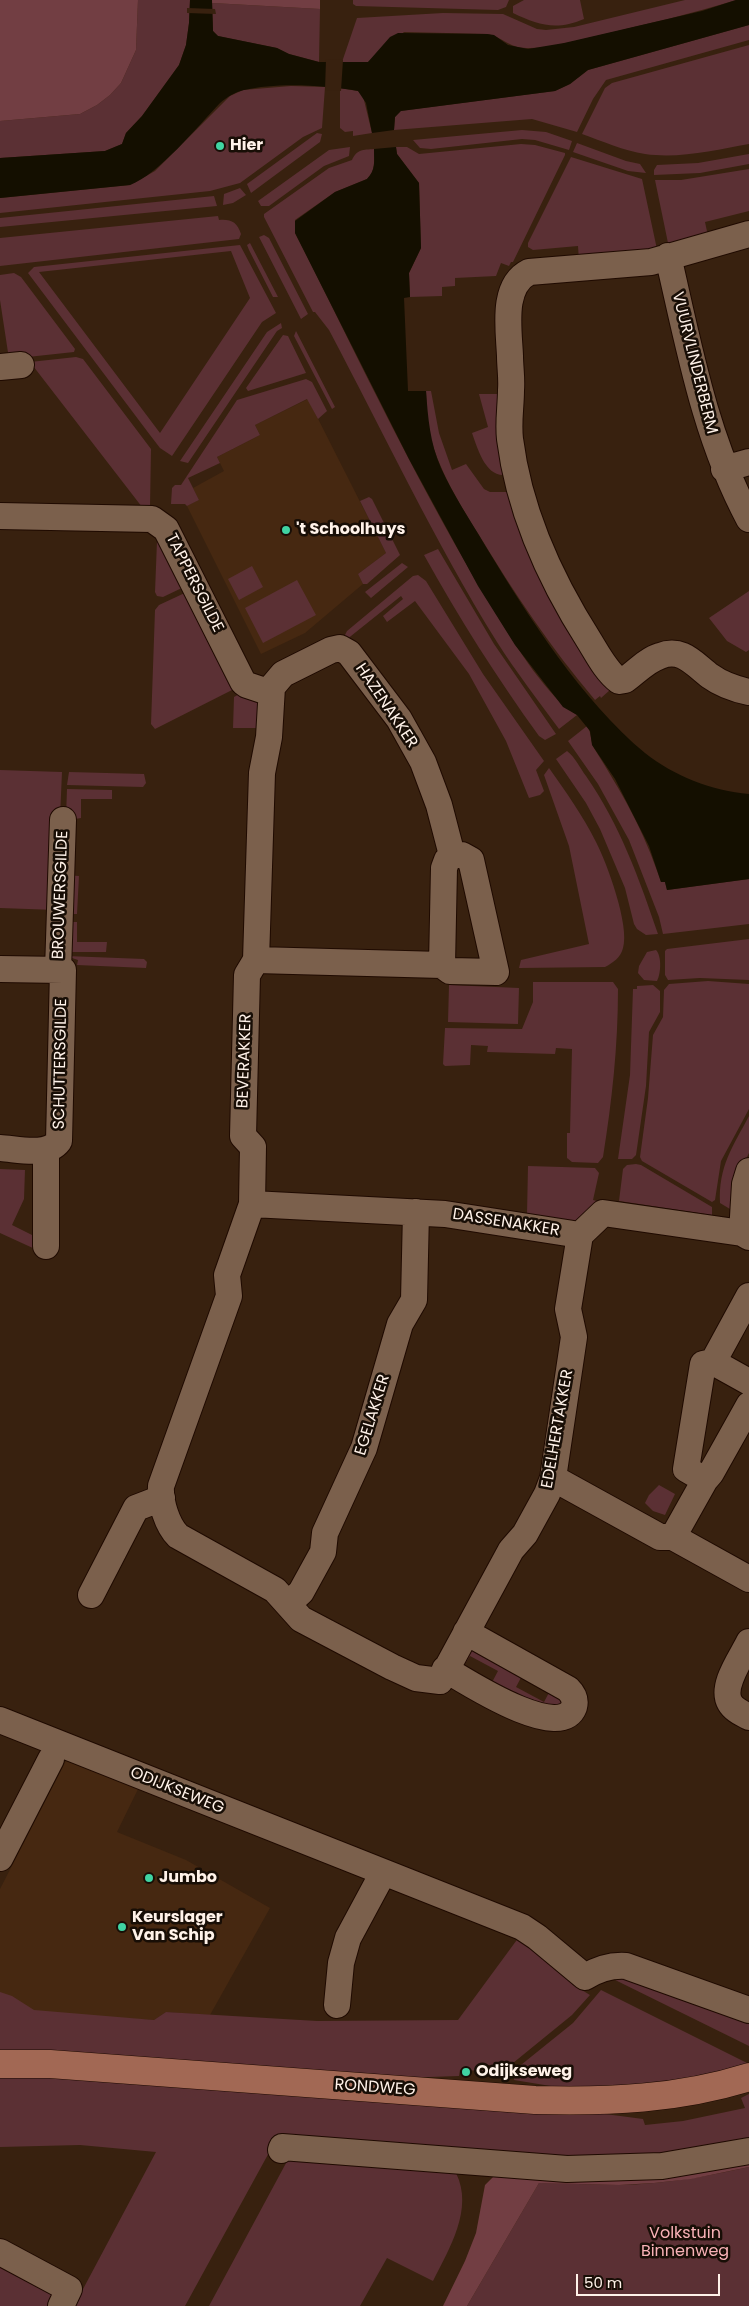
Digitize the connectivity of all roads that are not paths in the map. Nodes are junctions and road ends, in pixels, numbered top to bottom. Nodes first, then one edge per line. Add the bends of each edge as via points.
1 (749, 234) edge
2 (668, 256) junction
3 (749, 462) edge
4 (724, 469) junction
5 (0, 516) edge
6 (749, 519) edge
7 (749, 692) edge
8 (271, 693) junction
9 (63, 820) dead end
10 (452, 855) junction
11 (256, 960) junction
12 (442, 965) junction
13 (0, 969) edge
14 (60, 970) junction
15 (0, 1148) edge
16 (46, 1150) junction
17 (749, 1171) edge
18 (252, 1204) junction
19 (416, 1212) junction
20 (580, 1235) junction
21 (746, 1235) edge
22 (46, 1246) dead end
23 (749, 1296) edge
24 (713, 1362) junction
25 (749, 1382) edge
26 (749, 1405) edge
27 (553, 1478) junction
28 (705, 1480) junction
29 (162, 1498) junction
30 (178, 1536) joint
31 (673, 1537) junction
32 (749, 1579) edge
33 (91, 1595) dead end
34 (288, 1604) junction
35 (466, 1632) junction
36 (749, 1642) edge
37 (445, 1669) junction
38 (749, 1717) edge
39 (0, 1720) edge
40 (51, 1759) dead end
41 (0, 1858) edge
42 (383, 1873) junction
43 (337, 2005) dead end
44 (749, 2010) edge
45 (0, 2064) edge
46 (749, 2077) edge
47 (275, 2147) dead end
48 (749, 2151) edge
49 (0, 2252) edge
50 (61, 2306) edge

1 - 2 street
2 - 4 street, VUURVLINDERBERM via 703,404
2 - 7 street via 651,262 537,271 522,276 513,290 508,313 510,438 517,477 533,530 564,598 599,656 619,681 657,657 676,653 689,658 723,683
3 - 4 street
4 - 6 street, VUURVLINDERBERM
5 - 8 street, TAPPERSGILDE via 152,519 160,523 166,529 243,682
8 - 10 street, HAZENAKKER via 283,674 330,650 340,648 349,653 410,738 432,784
8 - 11 street, BEVERAKKER via 269,736 262,773
9 - 14 street, BROUWERSGILDE
10 - 12 street via 444,868
10 - 12 street via 462,855 470,860 496,972 450,971
11 - 12 street
11 - 18 street, BEVERAKKER via 247,975 243,1118 243,1136 253,1147
13 - 14 street, BROUWERSGILDE
14 - 16 street, SCHUTTERSGILDE via 60,1135 56,1145
15 - 16 street, SCHUTTERSGILDE
16 - 22 street, SCHUTTERSGILDE
17 - 21 street via 745,1184
18 - 19 street, DASSENAKKER
18 - 29 street, BEVERAKKER via 227,1275 229,1296 162,1482
19 - 20 street, DASSENAKKER
19 - 34 street, EGELAKKER via 414,1300 400,1324 364,1448 325,1532 323,1552 301,1592
20 - 21 street, DASSENAKKER via 603,1213
20 - 27 street, EDELHERTAKKER via 568,1309 574,1337
23 - 24 street
24 - 25 street
24 - 28 street via 704,1364 686,1469
26 - 28 street
27 - 31 street via 660,1538
27 - 35 street, EDELHERTAKKER via 525,1534 511,1550
28 - 31 street
29 - 30 street, BEVERAKKER via 170,1526
29 - 33 street via 136,1508
30 - 34 street, EDELHERTAKKER via 275,1590
31 - 32 street
34 - 37 street, EDELHERTAKKER via 301,1619 416,1678 440,1681
35 - 37 street, EDELHERTAKKER
35 - 37 street via 568,1689 574,1698 573,1708 570,1713 559,1717 529,1713
36 - 38 street via 728,1690 730,1704
39 - 42 street, ODIJKSEWEG
40 - 41 street
42 - 43 street via 348,1938 340,1963
42 - 44 street, ODIJKSEWEG via 522,1927 585,1977 595,1970 626,1966
45 - 46 main road, RONDWEG via 50,2064 591,2102 663,2096
47 - 48 street via 567,2170 662,2166
49 - 50 street via 69,2289

